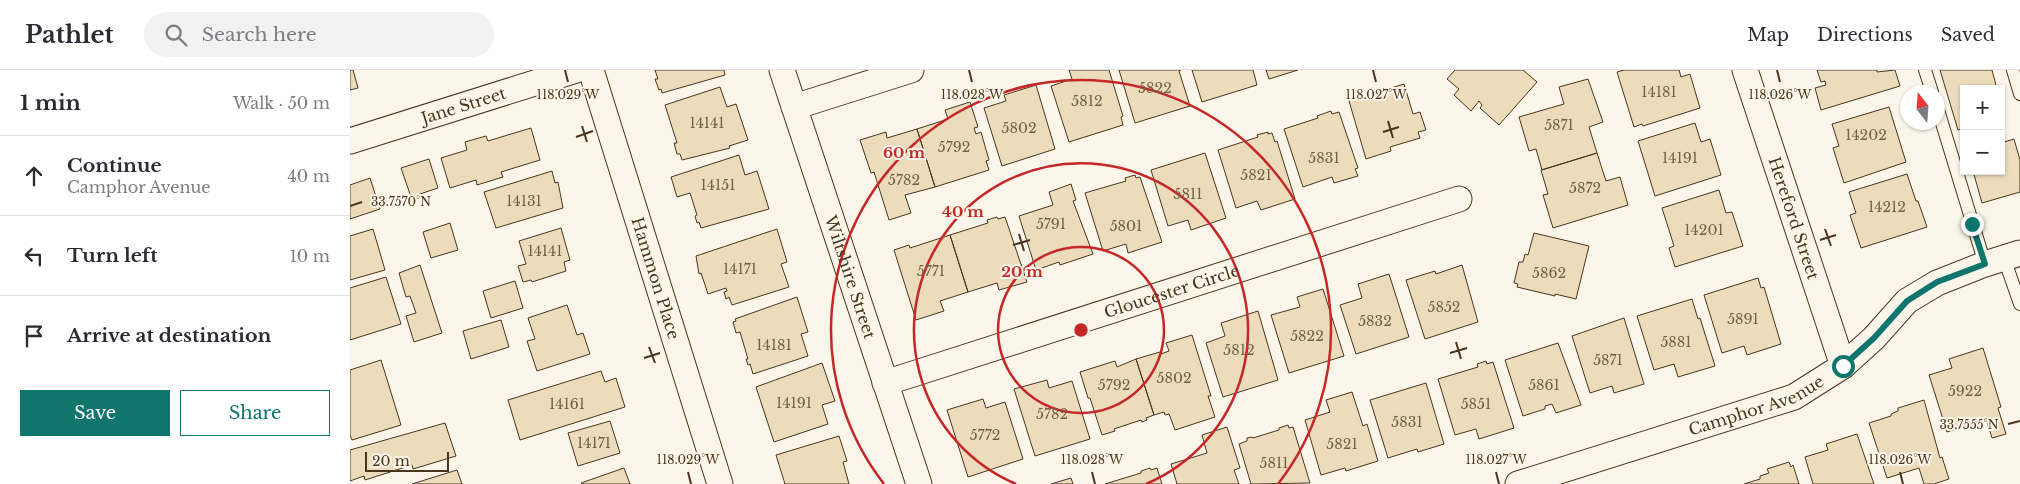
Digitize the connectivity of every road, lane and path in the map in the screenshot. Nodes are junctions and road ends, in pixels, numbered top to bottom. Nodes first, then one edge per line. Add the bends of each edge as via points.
1 (576, 70) edge
2 (591, 70) edge
3 (782, 70) edge
4 (911, 70) edge
5 (1745, 70) edge
6 (1925, 70) edge
7 (2012, 70) edge
8 (1930, 85) edge
9 (2020, 94) edge
10 (794, 107) junction
11 (1945, 126) edge
12 (350, 141) edge
13 (1459, 199) dead end
14 (2003, 258) edge
15 (2020, 304) edge
16 (1843, 366) junction
17 (885, 383) junction
18 (720, 484) edge
19 (919, 484) edge
20 (1518, 484) edge

1 - 12 street, Jane Street
2 - 18 street, Hammon Place
3 - 10 street, Wiltshire Street
4 - 10 street
5 - 16 street, Hereford Street
6 - 8 lane
7 - 9 lane
10 - 17 street, Wiltshire Street
11 - 14 lane
13 - 17 street, Gloucester Circle
14 - 15 lane
14 - 16 street, Camphor Avenue via 1937,282 1907,301
16 - 20 street, Camphor Avenue via 1794,397
17 - 19 street, Wiltshire Street

